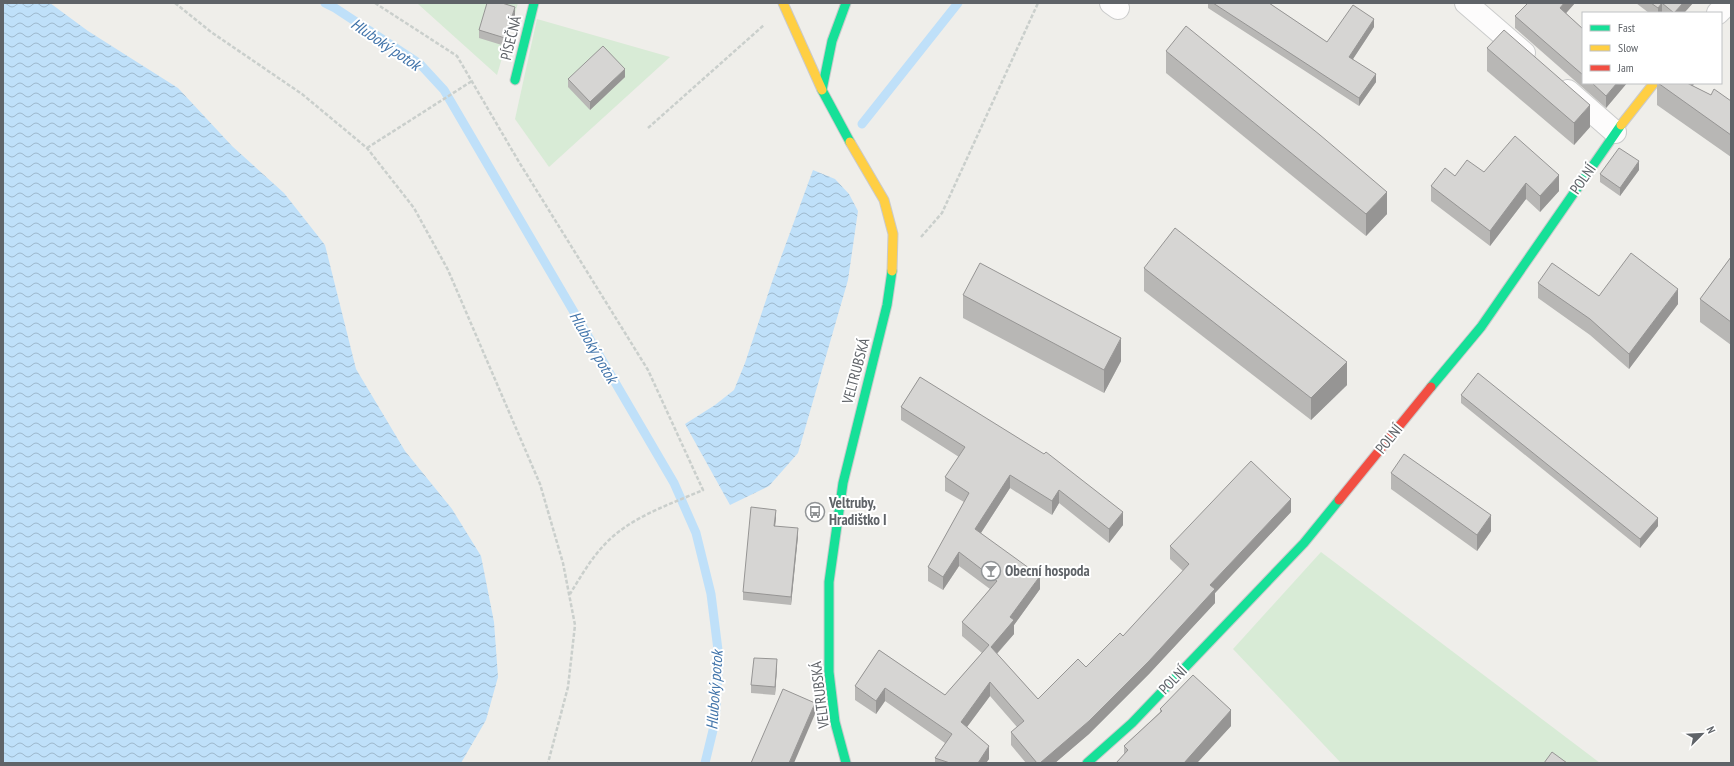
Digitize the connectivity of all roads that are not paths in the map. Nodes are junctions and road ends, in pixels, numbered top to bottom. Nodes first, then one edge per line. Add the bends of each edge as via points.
1 (534, 3) edge
2 (846, 3) edge
3 (1466, 3) edge
4 (1728, 3) edge
5 (784, 5) edge
6 (1719, 12) edge
7 (1538, 65) edge
8 (515, 80) dead end
9 (1556, 80) edge
10 (1653, 84) edge
11 (822, 90) junction
12 (1615, 132) junction
13 (846, 763) edge
14 (1087, 763) edge

1 - 8 street, PÍSEČNÁ
2 - 11 street via 832,41
3 - 7 street
4 - 6 street
5 - 11 street, VELTRUBSKÁ
9 - 12 street
10 - 12 street, POLNÍ
11 - 13 street, VELTRUBSKÁ via 884,200 893,234 887,305 843,483 829,582 829,672 835,722
12 - 14 street, POLNÍ via 1481,327 1304,543 1132,723

